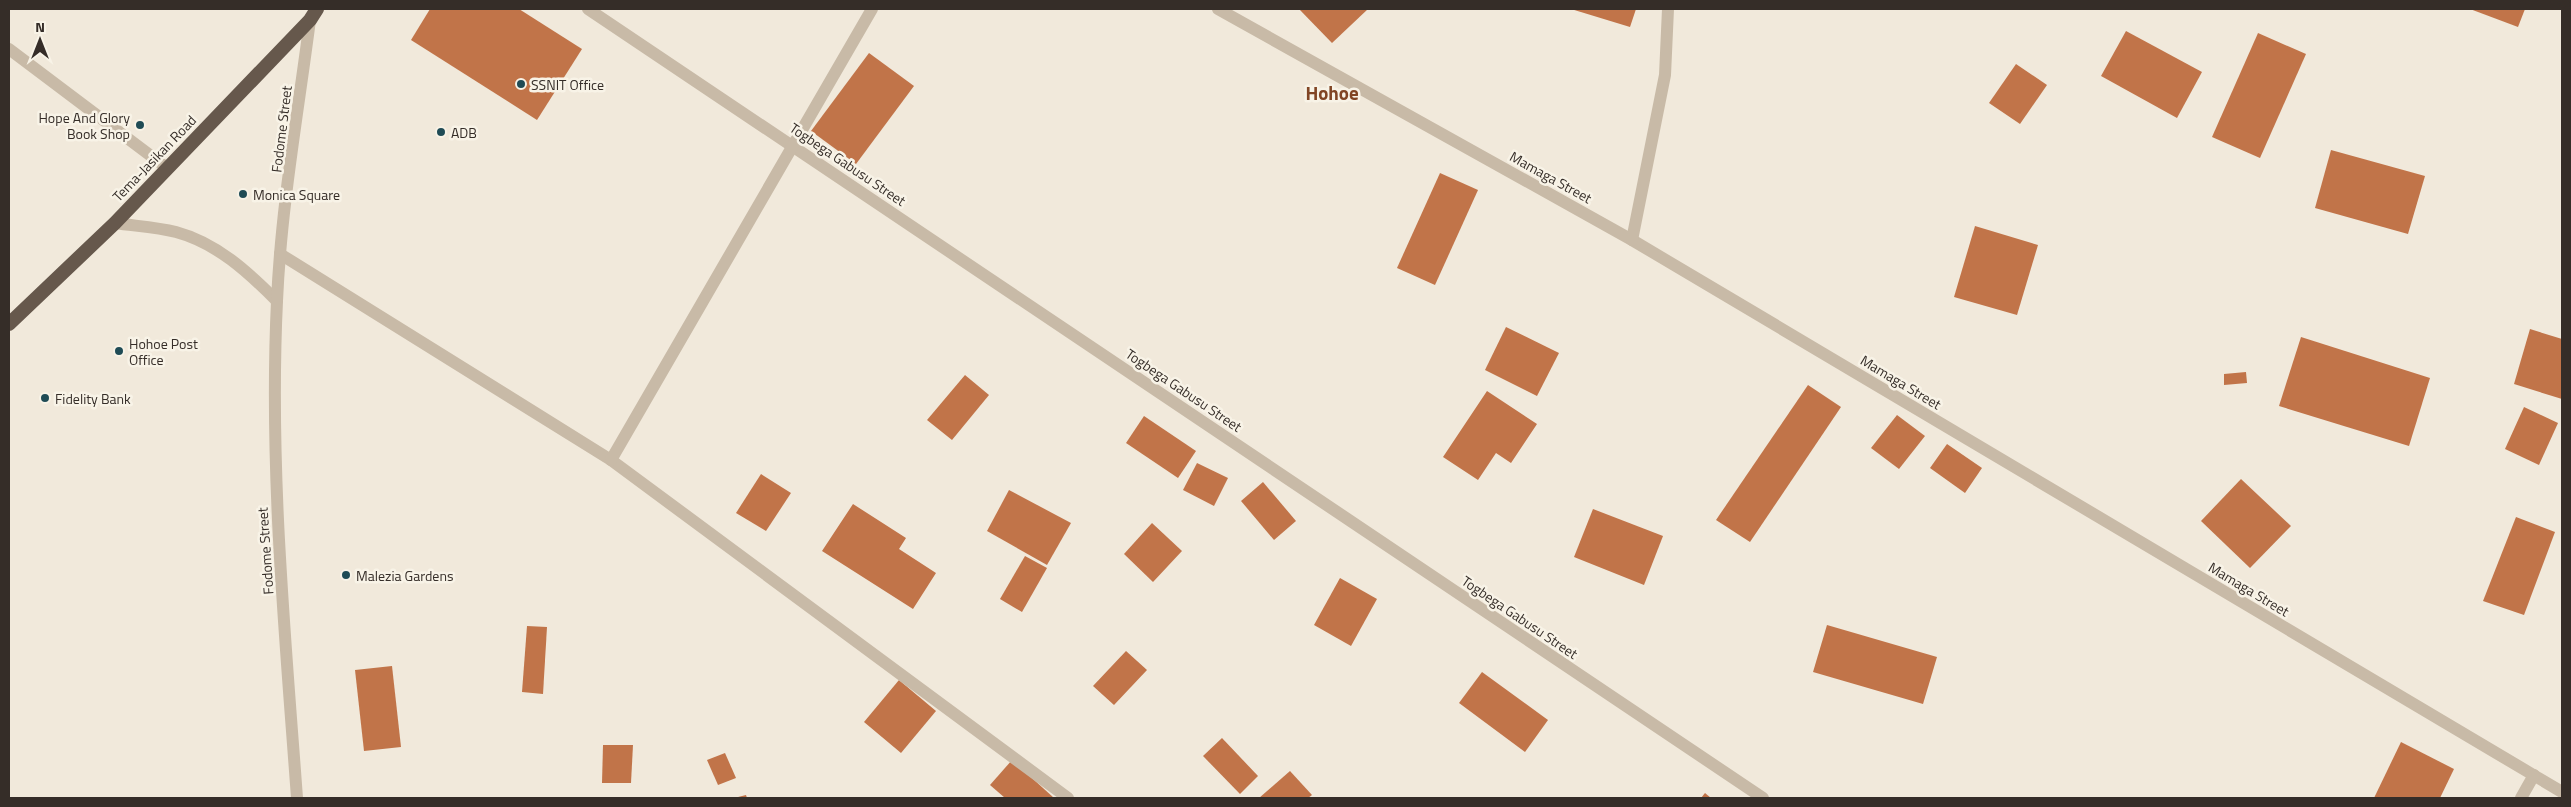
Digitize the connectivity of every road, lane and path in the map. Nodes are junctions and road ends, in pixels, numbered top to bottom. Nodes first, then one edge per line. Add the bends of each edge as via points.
1 (588, 9) edge
2 (872, 9) edge
3 (1218, 9) edge
4 (1668, 9) edge
5 (313, 14) edge
6 (9, 49) edge
7 (792, 144) junction
8 (168, 168) junction
9 (115, 223) junction
10 (1632, 240) junction
11 (280, 254) junction
12 (277, 301) junction
13 (9, 324) edge
14 (611, 460) junction
15 (2534, 775) junction
16 (2562, 792) edge
17 (297, 798) edge
18 (1068, 798) edge
19 (1763, 798) edge
20 (2521, 798) edge

1 - 7 street, Togbega Gabusu Street
2 - 7 street
3 - 10 street, Mamaga Street
4 - 10 street via 1665,75
5 - 8 highway, Tema-Jasikan Road
5 - 11 street, Fodome Street
6 - 8 street
7 - 14 street
7 - 19 street, Togbega Gabusu Street
8 - 9 highway, Tema-Jasikan Road
9 - 12 street via 176,232 210,246 244,269
9 - 13 highway, Tema-Jasikan Road
10 - 15 street, Mamaga Street
11 - 12 street, Fodome Street
11 - 14 street
12 - 17 street, Fodome Street via 277,517
14 - 18 street
15 - 16 street, Mamaga Street
15 - 20 street

